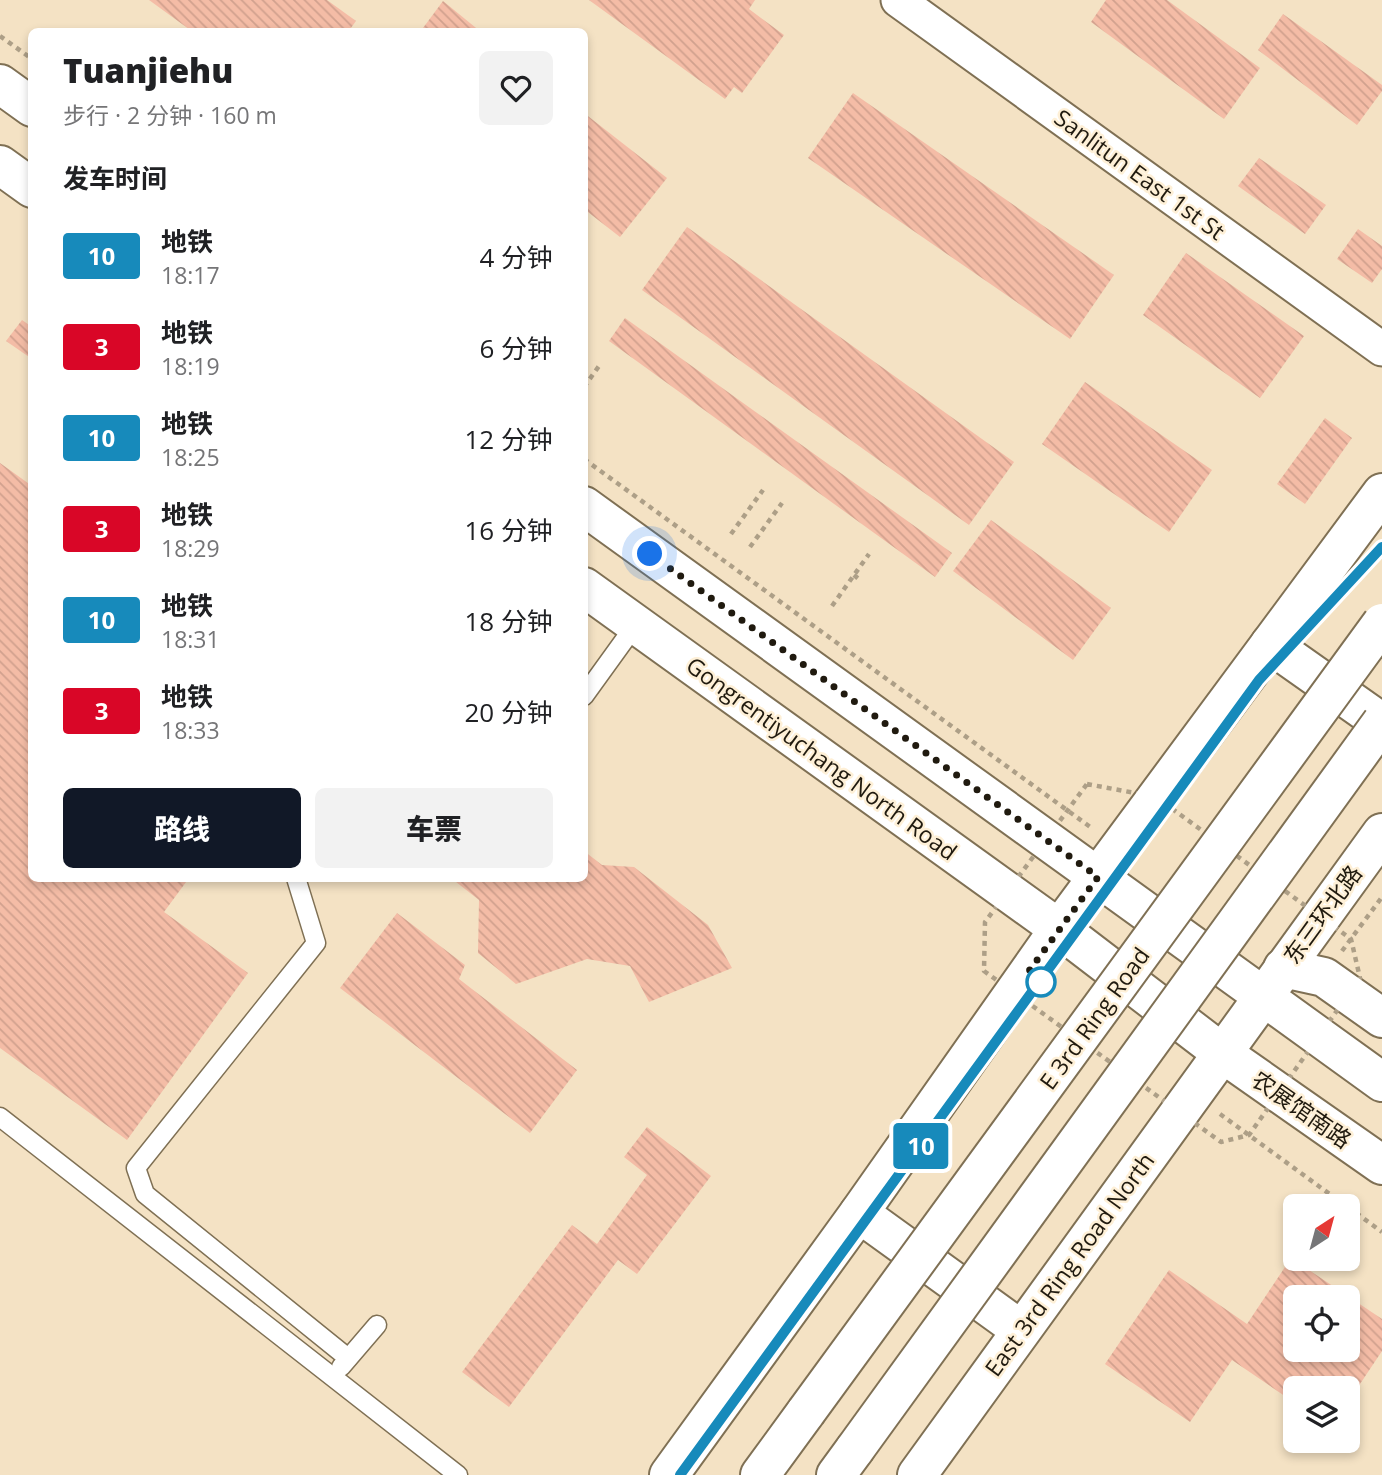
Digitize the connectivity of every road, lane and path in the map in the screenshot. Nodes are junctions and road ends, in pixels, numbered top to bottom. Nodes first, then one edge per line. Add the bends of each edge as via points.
1 (898, 0) edge
2 (0, 36) edge
3 (28, 56) edge
4 (0, 84) edge
5 (28, 104) edge
6 (1382, 349) edge
7 (600, 366) dead end
8 (588, 382) edge
9 (588, 462) edge
10 (763, 490) dead end
11 (1382, 494) edge
12 (782, 503) dead end
13 (588, 509) edge
14 (732, 534) dead end
15 (750, 547) dead end
16 (869, 554) dead end
17 (854, 575) junction
18 (862, 581) dead end
19 (588, 590) edge
20 (832, 606) dead end
21 (1382, 623) edge
22 (636, 624) junction
23 (1270, 644) junction
24 (588, 690) edge
25 (1382, 722) edge
26 (1382, 833) edge
27 (1108, 863) junction
28 (297, 882) edge
29 (1059, 929) junction
30 (1273, 982) junction
31 (1382, 1018) edge
32 (1222, 1053) junction
33 (1382, 1082) edge
34 (0, 1117) edge
35 (1382, 1166) edge
36 (859, 1213) junction
37 (1360, 1216) edge
38 (1382, 1232) edge
39 (377, 1325) dead end
40 (1021, 1330) junction
41 (348, 1358) junction
42 (333, 1379) junction
43 (845, 1462) edge
44 (458, 1475) edge
45 (669, 1475) edge
46 (760, 1475) edge
47 (917, 1475) edge

1 - 6 street, Sanlitun East 1st St
2 - 3 path
4 - 5 main road
7 - 8 path
9 - 27 path via 1057,801
10 - 14 path
11 - 23 main road
12 - 15 path
13 - 27 main road
16 - 17 path
17 - 18 path
17 - 20 path
19 - 22 main road, Gongrentiyuchang North Road
21 - 46 main road, E 3rd Ring Road, bridge
22 - 24 lane
22 - 29 main road, Gongrentiyuchang North Road
23 - 25 main road
23 - 27 main road
25 - 43 main road, bridge
26 - 30 main road, 东三环北路
27 - 29 main road
27 - 30 main road
28 - 41 lane via 316,943 136,1168 145,1194
29 - 32 main road, Gongrentiyuchang North Road
29 - 36 main road
30 - 31 main road via 1324,976
30 - 32 main road, 东三环北路
30 - 33 main road
32 - 35 main road, 农展馆南路
32 - 40 main road, East 3rd Ring Road North
34 - 42 lane
36 - 40 main road
36 - 45 main road
37 - 38 path
39 - 41 lane
40 - 47 main road, East 3rd Ring Road North
41 - 42 lane
42 - 44 lane

